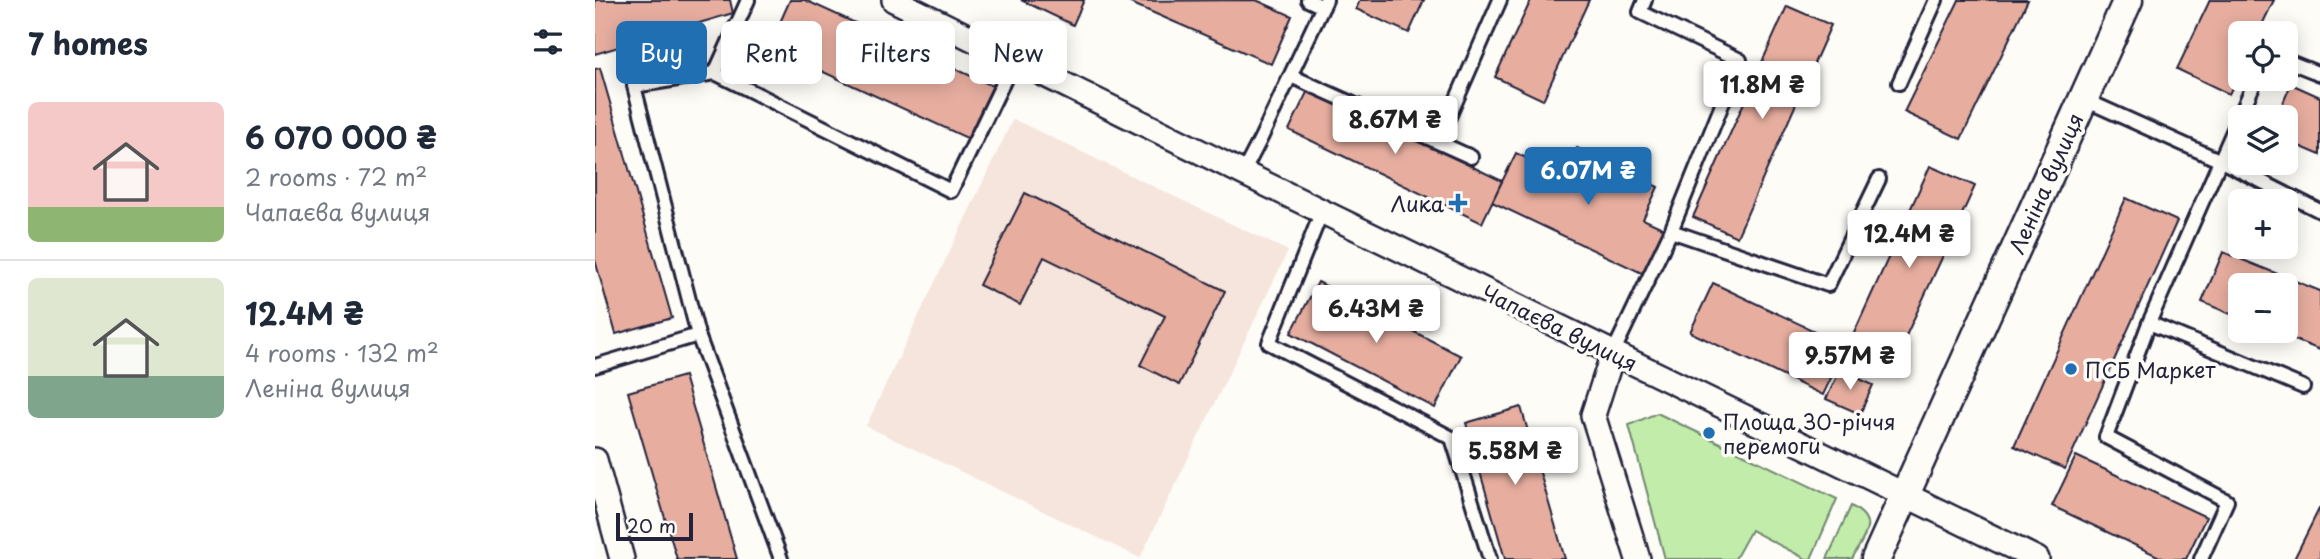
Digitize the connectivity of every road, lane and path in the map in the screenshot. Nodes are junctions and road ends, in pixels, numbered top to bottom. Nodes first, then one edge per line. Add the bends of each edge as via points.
1 (748, 0) edge
2 (894, 0) edge
3 (1308, 0) edge
4 (1500, 0) edge
5 (1645, 0) edge
6 (1937, 0) edge
7 (2128, 0) edge
8 (1324, 3) edge
9 (969, 38) edge
10 (2298, 65) edge
11 (715, 73) junction
12 (2320, 74) edge
13 (1291, 76) junction
14 (1899, 83) dead end
15 (1002, 84) edge
16 (1063, 84) edge
17 (2251, 91) edge
18 (2082, 99) junction
19 (1438, 142) junction
20 (1471, 157) dead end
21 (2221, 161) junction
22 (1243, 173) junction
23 (1879, 179) dead end
24 (1322, 211) junction
25 (2320, 211) edge
26 (1671, 231) junction
27 (2149, 323) junction
28 (698, 335) junction
29 (1613, 353) junction
30 (595, 366) edge
31 (2303, 387) dead end
32 (595, 460) edge
33 (1907, 494) junction
34 (622, 559) edge
35 (781, 559) edge
36 (1490, 559) edge
37 (1638, 559) edge
38 (1876, 559) edge
39 (2037, 559) edge
40 (2201, 559) edge

1 - 11 lane
2 - 9 street, Чапаєва вулиця
3 - 8 lane
4 - 19 lane
5 - 26 lane via 1640,12 1740,60
6 - 14 lane
7 - 18 street, Леніна вулиця
8 - 13 lane
10 - 12 lane
11 - 15 lane via 951,191
11 - 28 lane via 634,86
13 - 19 lane
13 - 22 lane
16 - 22 street, Чапаєва вулиця
17 - 21 lane
18 - 21 lane
18 - 33 street, Леніна вулиця
19 - 20 lane
21 - 25 lane
21 - 27 lane
22 - 24 street, Чапаєва вулиця
23 - 26 lane via 1828,285
24 - 29 street, Чапаєва вулиця
24 - 36 lane via 1269,343 1452,438
26 - 29 lane
27 - 31 lane
27 - 40 lane via 2106,437 2227,501
28 - 30 lane
28 - 35 lane
29 - 33 street, Чапаєва вулиця
29 - 37 street via 1593,415
32 - 34 street
33 - 38 street, Леніна вулиця
33 - 39 street, Чапаєва вулиця

